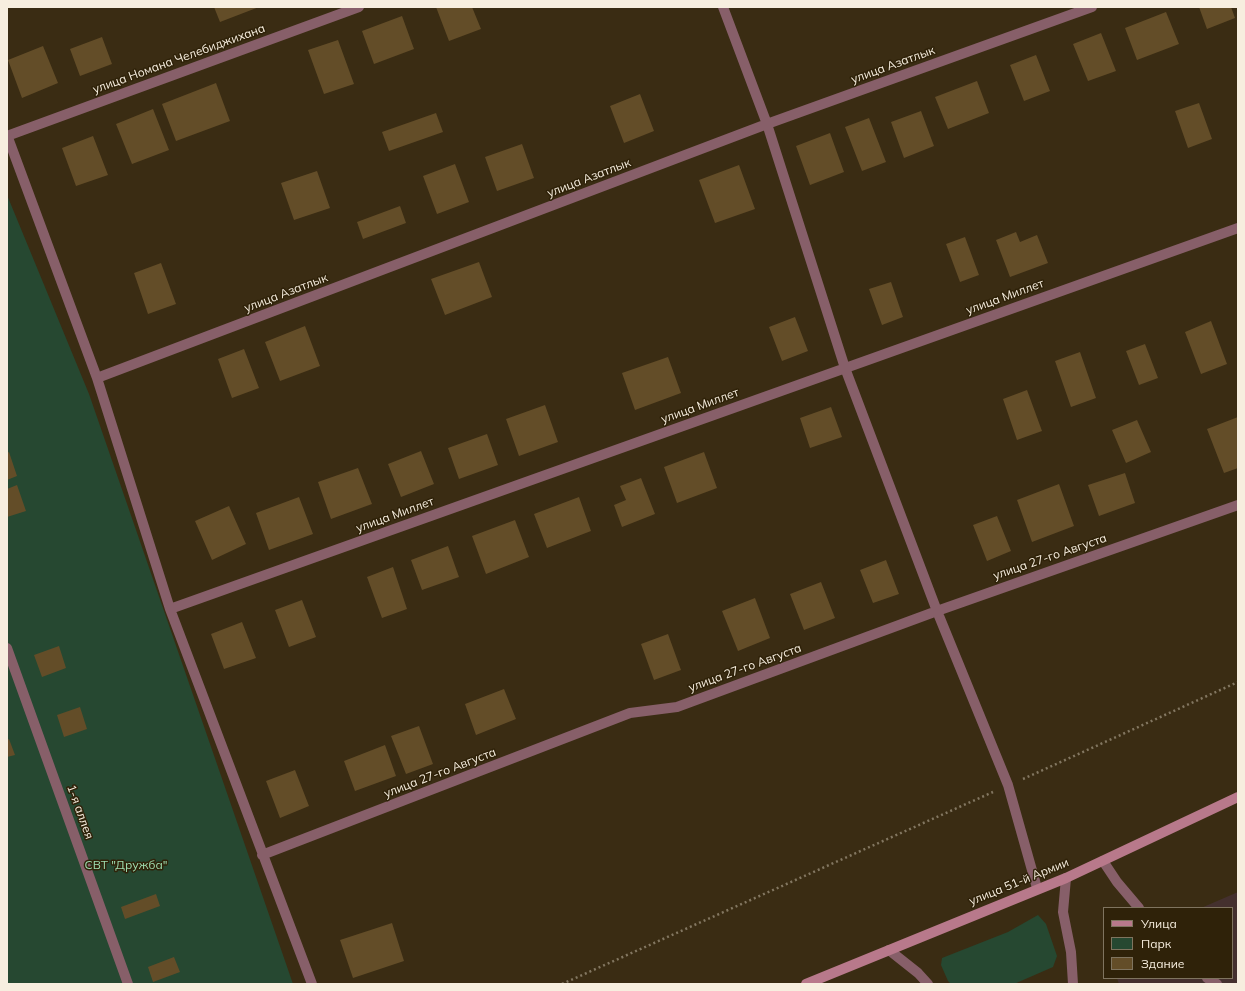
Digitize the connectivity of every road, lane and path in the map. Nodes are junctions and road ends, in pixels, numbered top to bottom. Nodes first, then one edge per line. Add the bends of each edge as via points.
1 (359, 7) edge
2 (724, 7) edge
3 (1092, 7) edge
4 (767, 124) junction
5 (7, 136) edge
6 (1238, 228) edge
7 (845, 368) junction
8 (97, 378) junction
9 (1238, 505) edge
10 (170, 609) junction
11 (937, 611) junction
12 (7, 648) edge
13 (1238, 682) edge
14 (1008, 785) junction
15 (1238, 797) edge
16 (262, 855) junction
17 (1103, 861) junction
18 (1066, 878) junction
19 (1037, 888) junction
20 (1138, 907) edge
21 (889, 950) junction
22 (128, 984) edge
23 (312, 984) edge
24 (562, 984) edge
25 (806, 984) edge
26 (928, 984) edge
27 (1073, 984) edge

1 - 5 street, улица Номана Челебиджихана
2 - 4 street
3 - 4 street, улица Азатлык
4 - 7 street
4 - 8 street, улица Азатлык
5 - 8 street
6 - 7 street, улица Миллет
7 - 10 street, улица Миллет
7 - 11 street
8 - 10 street
9 - 11 street, улица 27-го Августа
10 - 16 street
11 - 14 street
11 - 16 street, улица 27-го Августа via 677,707 630,714
12 - 22 street, 1-я аллея
13 - 14 path
14 - 19 street
14 - 24 path
15 - 17 main road, улица 51-й Армии
16 - 23 street
17 - 18 main road, улица 51-й Армии
17 - 20 street
18 - 19 main road, улица 51-й Армии
18 - 27 street via 1063,912 1071,952
19 - 21 main road, улица 51-й Армии
21 - 25 main road, улица 51-й Армии
21 - 26 street

